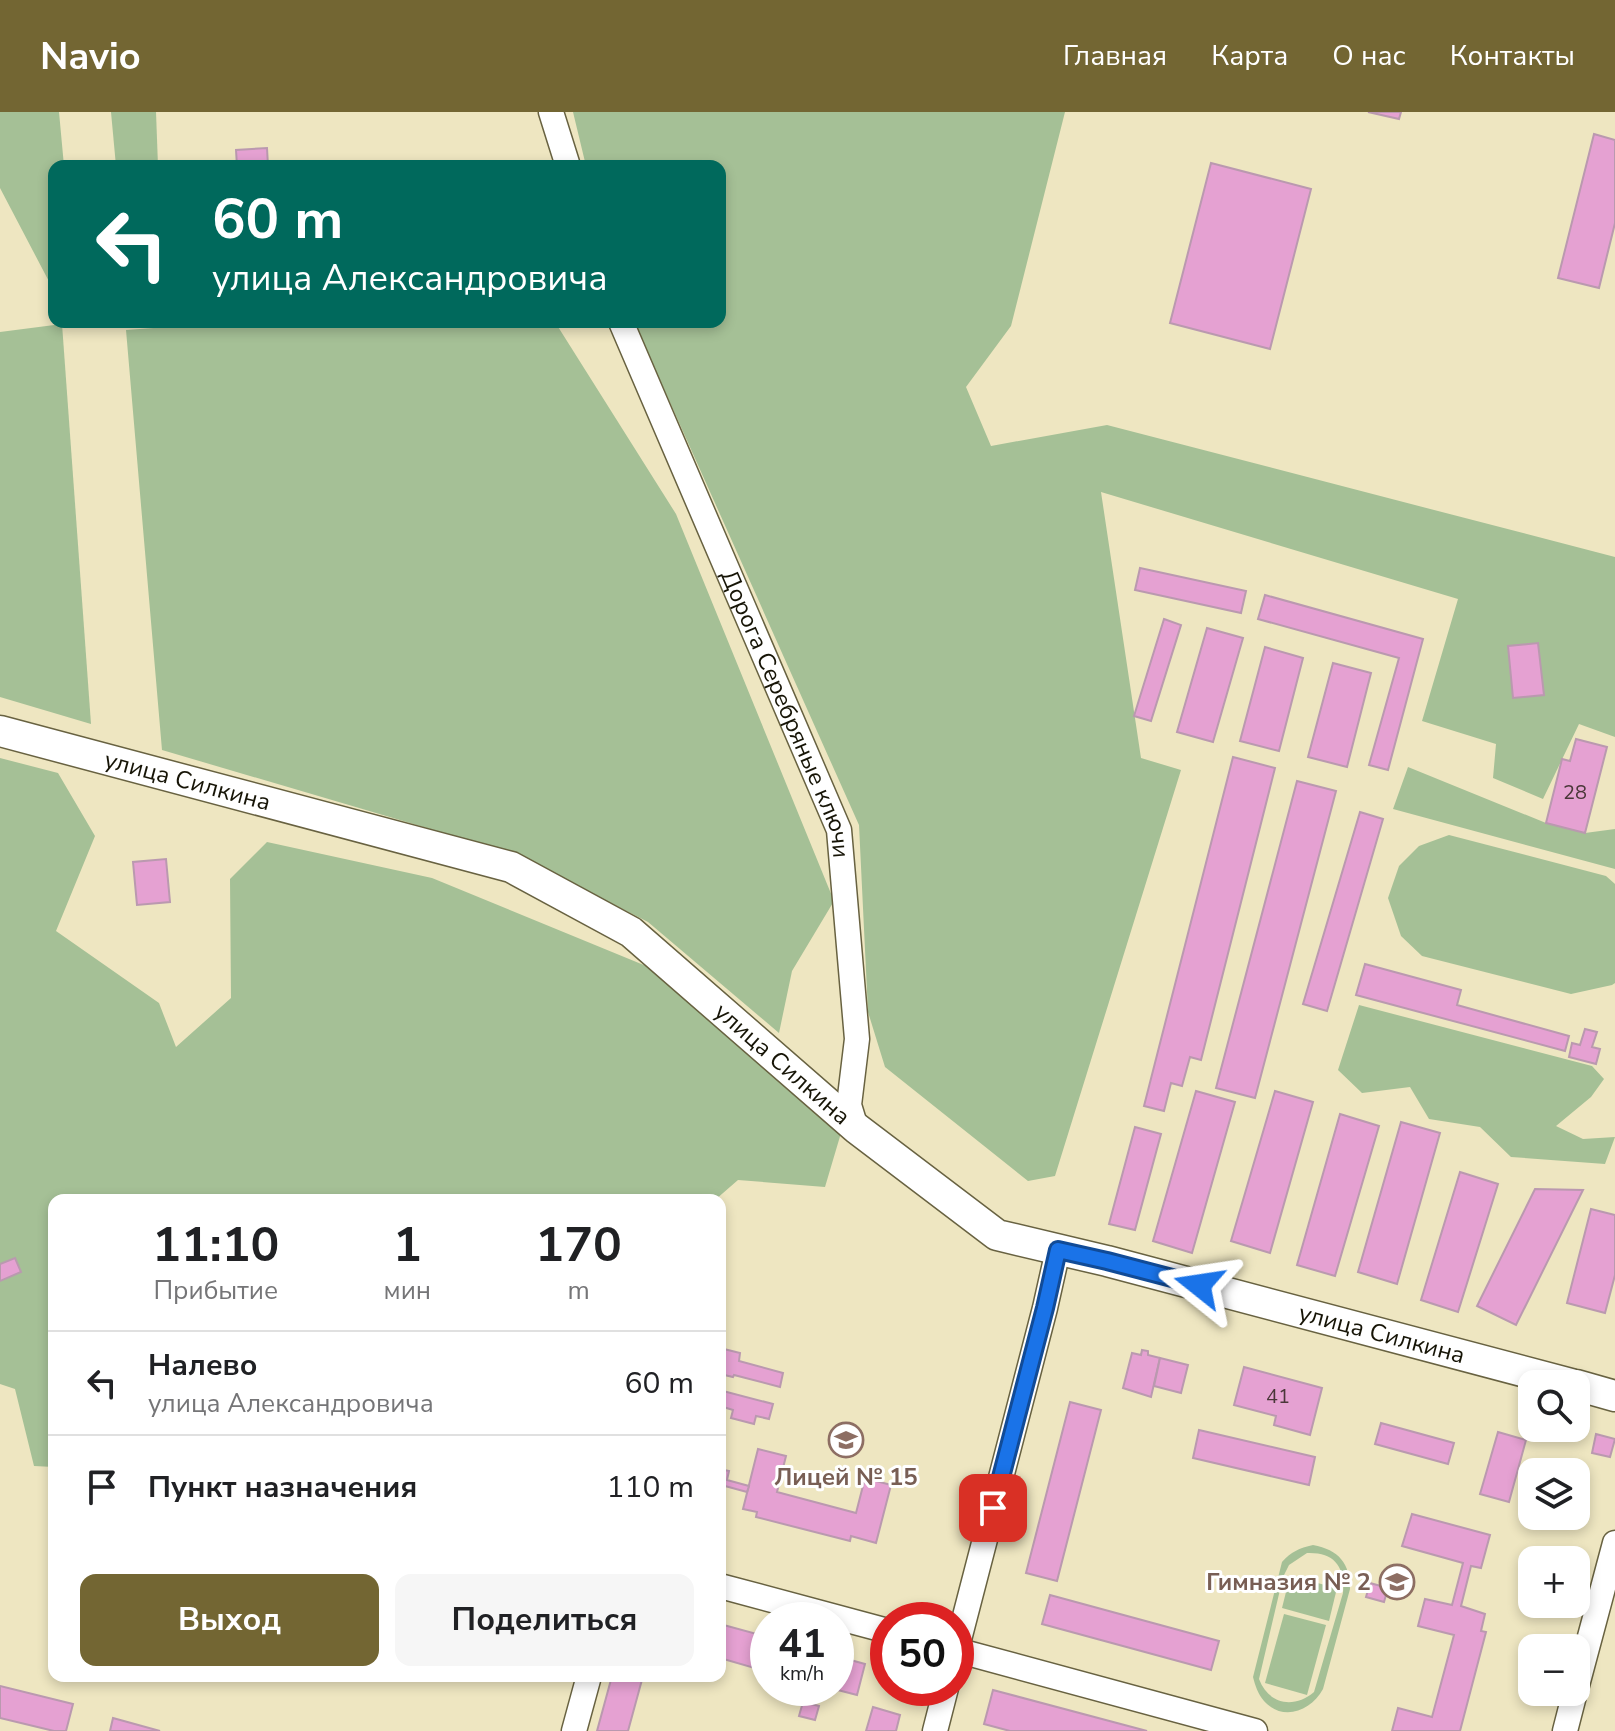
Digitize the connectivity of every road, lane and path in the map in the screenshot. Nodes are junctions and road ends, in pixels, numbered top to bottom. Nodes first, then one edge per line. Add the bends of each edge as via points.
1 (551, 112) edge
2 (566, 160) edge
3 (624, 328) edge
4 (0, 731) edge
5 (856, 1128) junction
6 (1058, 1250) junction
7 (1518, 1370) edge
8 (1590, 1389) edge
9 (1615, 1396) edge
10 (1615, 1543) edge
11 (726, 1588) edge
12 (968, 1602) edge
13 (870, 1626) edge
14 (1590, 1637) edge
15 (974, 1655) edge
16 (587, 1682) edge
17 (941, 1706) edge
18 (1572, 1706) edge
19 (574, 1731) edge
20 (935, 1731) edge
21 (1255, 1731) edge
22 (1565, 1731) edge

1 - 2 street
3 - 5 street, Дорога Серебряные ключи via 839,830 857,1039 849,1105
4 - 5 main road, улица Силкина via 511,867 631,932
5 - 6 main road, улица Силкина via 997,1235
6 - 7 main road, улица Силкина
6 - 12 street
8 - 9 main road, улица Силкина
10 - 14 street
11 - 13 street
15 - 21 street
16 - 19 street
17 - 20 street
18 - 22 street

